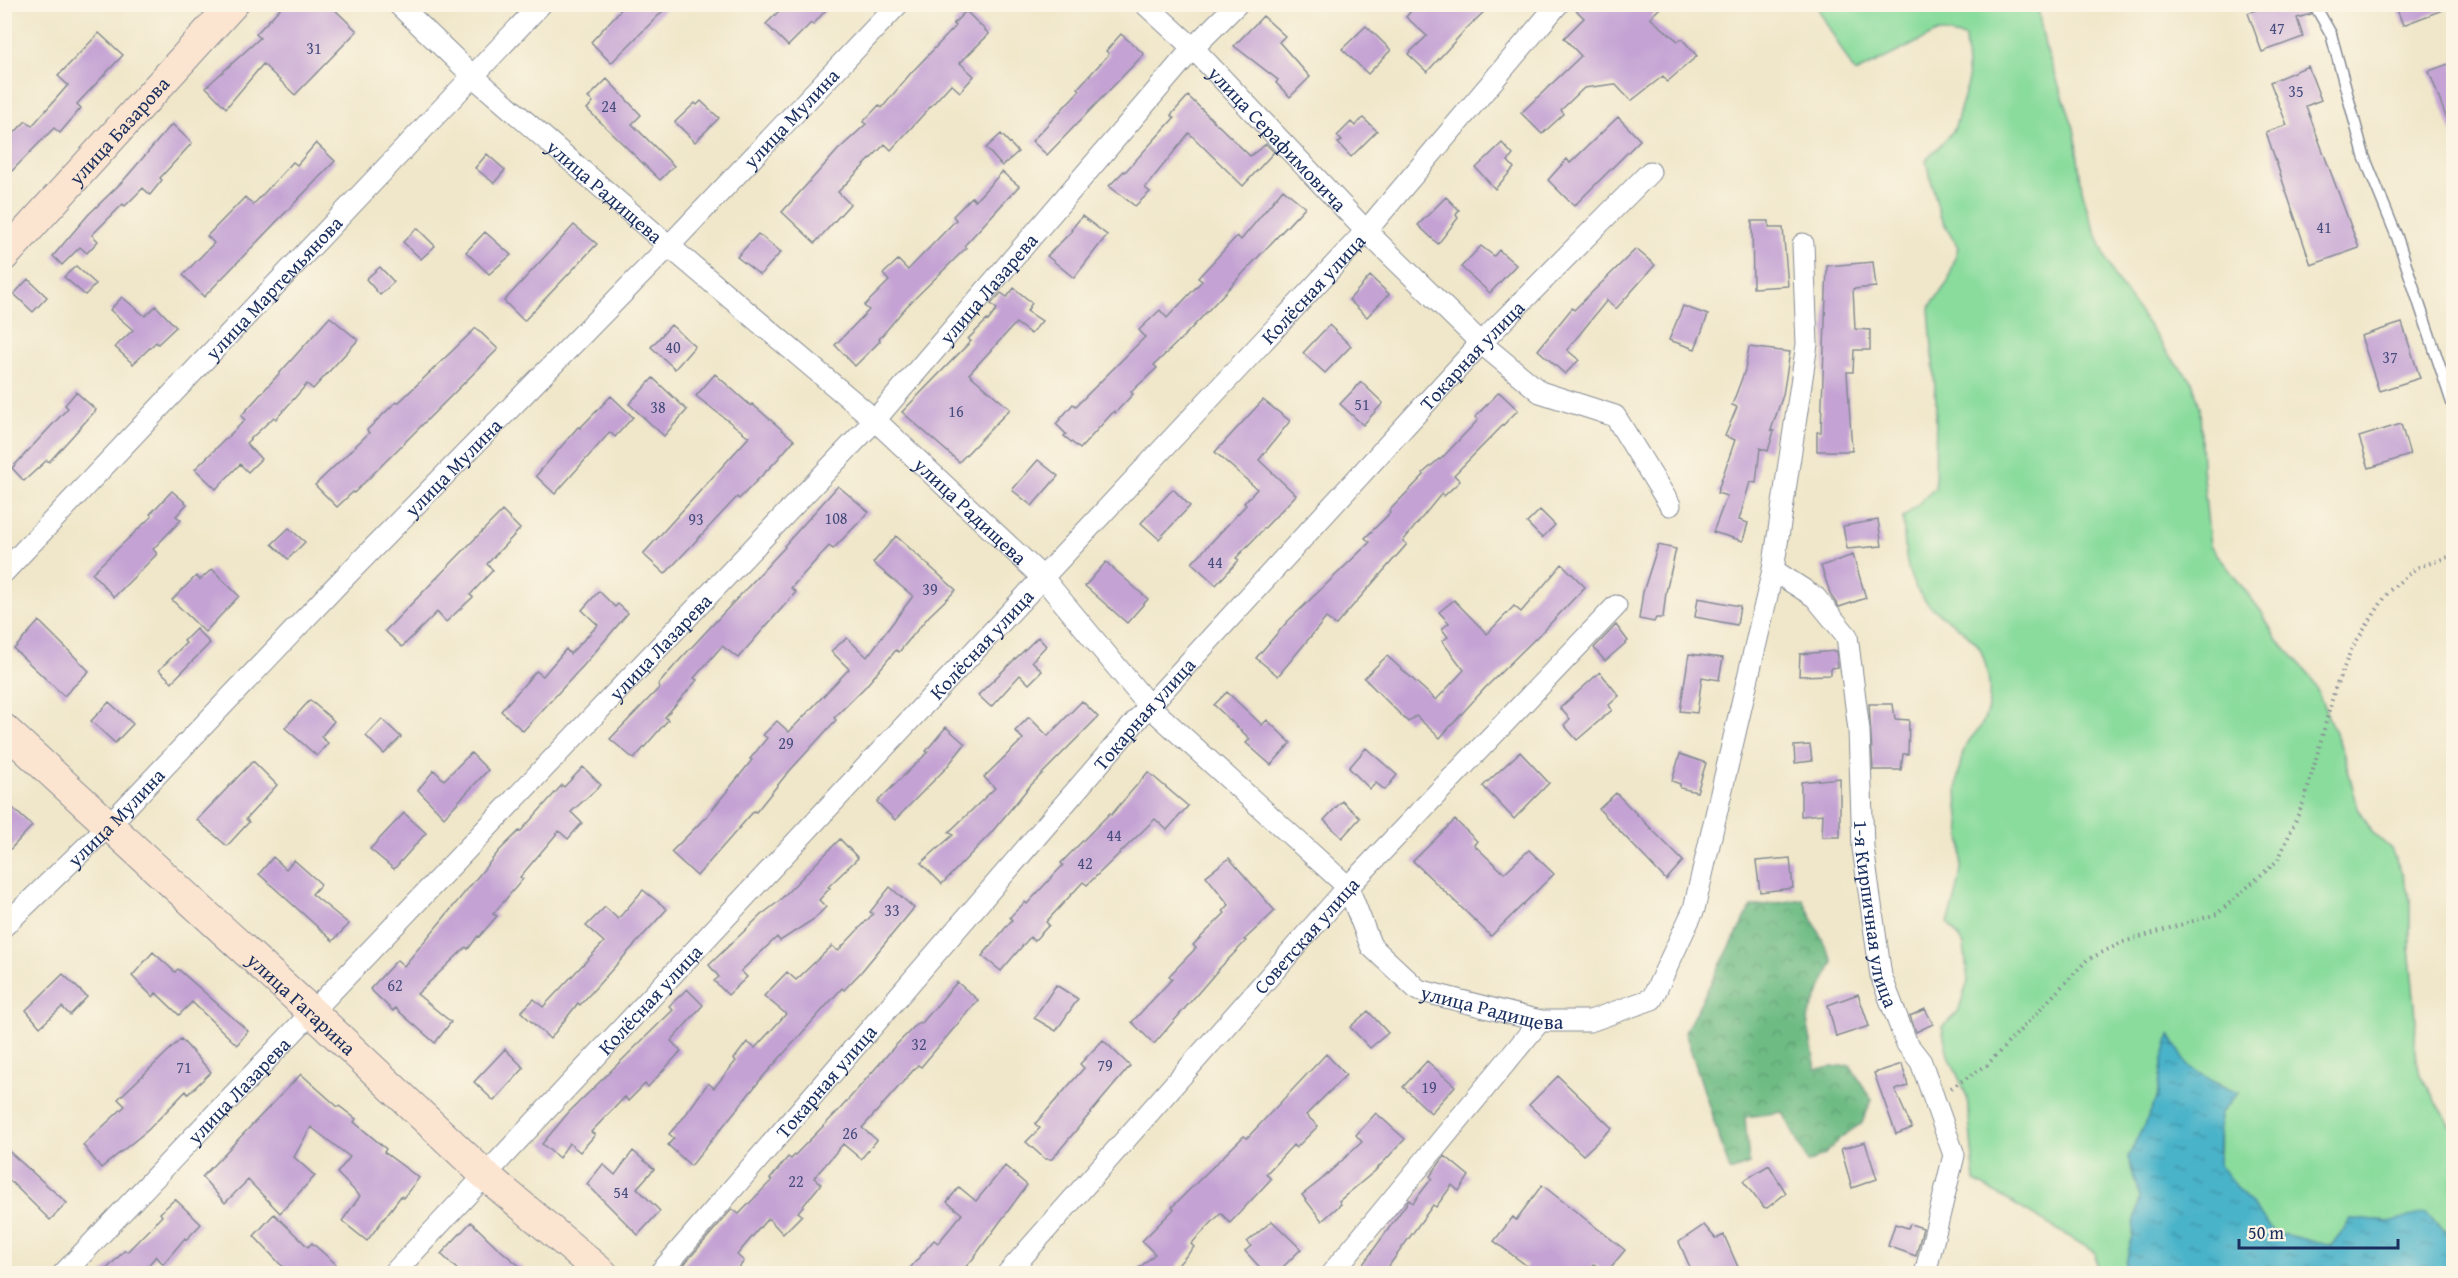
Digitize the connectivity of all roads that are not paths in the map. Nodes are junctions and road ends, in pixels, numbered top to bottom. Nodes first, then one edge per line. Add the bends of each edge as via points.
1 (233, 4) edge
2 (398, 4) edge
3 (541, 4) edge
4 (898, 4) edge
5 (1145, 4) edge
6 (1237, 4) edge
7 (1558, 4) edge
8 (2314, 4) edge
9 (1193, 48) junction
10 (473, 76) junction
11 (1650, 172) dead end
12 (1366, 231) junction
13 (1803, 244) dead end
14 (669, 246) junction
15 (4, 256) edge
16 (1481, 343) junction
17 (2454, 409) edge
18 (875, 420) junction
19 (1670, 506) dead end
20 (1773, 570) junction
21 (4, 572) edge
22 (1043, 578) junction
23 (1616, 606) dead end
24 (1149, 706) junction
25 (4, 729) edge
26 (108, 826) junction
27 (1348, 887) junction
28 (4, 926) edge
29 (312, 1012) junction
30 (1540, 1021) junction
31 (484, 1174) junction
32 (63, 1274) edge
33 (393, 1274) edge
34 (603, 1274) edge
35 (659, 1274) edge
36 (1007, 1274) edge
37 (1331, 1274) edge
38 (1925, 1274) edge

1 - 15 street, улица Базарова
2 - 10 street, улица Радищева
3 - 10 street, улица Мартемьянова
4 - 14 street, улица Мулина
5 - 9 street, улица Серафимовича
6 - 9 street, улица Лазарева
7 - 12 street, Колёсная улица
8 - 17 lane via 2331,34 2364,156 2397,237
9 - 12 street, улица Серафимовича
9 - 18 street, улица Лазарева
10 - 14 street, улица Радищева
10 - 21 street, улица Мартемьянова
11 - 16 street, Токарная улица
12 - 16 street, улица Серафимовича
12 - 22 street, Колёсная улица
13 - 20 street, улица Радищева via 1807,344
14 - 18 street, улица Радищева
14 - 26 street, улица Мулина
16 - 19 street, улица Серафимовича via 1540,392 1615,416
16 - 24 street, Токарная улица
18 - 22 street, улица Радищева
18 - 29 street, улица Лазарева
20 - 30 street, улица Радищева via 1694,909 1652,999 1590,1021
20 - 38 street, 1-я Кирпичная улица via 1815,597 1848,636 1859,730 1863,848 1881,976 1907,1044 1921,1062 1954,1155
22 - 24 street, улица Радищева
22 - 31 street, Колёсная улица
23 - 27 street, Советская улица
24 - 27 street, улица Радищева
24 - 35 street, Токарная улица
25 - 26 street, улица Гагарина
26 - 28 street, улица Мулина
26 - 29 street, улица Гагарина
27 - 30 street, улица Радищева via 1371,946 1418,990
27 - 36 street, Советская улица
29 - 31 street, улица Гагарина
29 - 32 street, улица Лазарева
30 - 37 street
31 - 33 street, Колёсная улица
31 - 34 street, улица Гагарина

